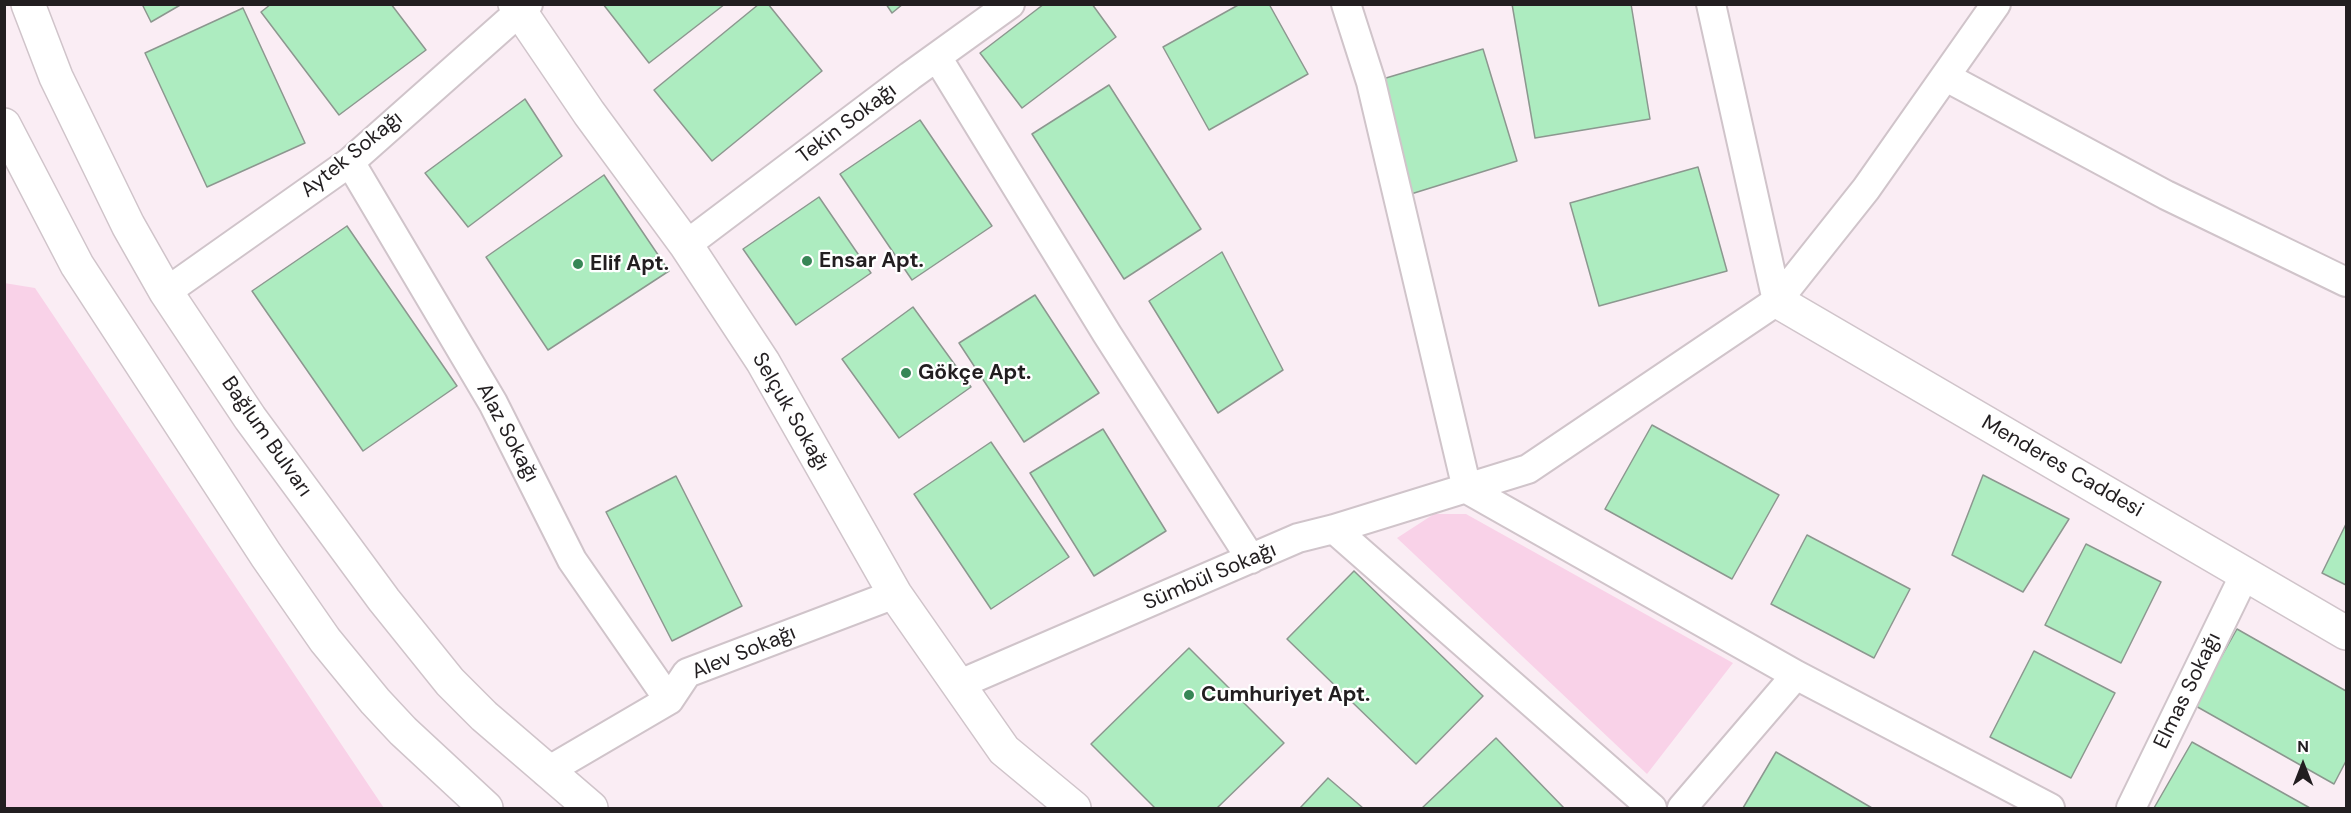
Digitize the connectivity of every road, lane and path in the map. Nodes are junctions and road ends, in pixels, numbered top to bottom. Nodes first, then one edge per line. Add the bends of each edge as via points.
1 (28, 4) edge
2 (1010, 4) edge
3 (1346, 4) edge
4 (1711, 4) edge
5 (1996, 4) edge
6 (522, 7) edge
7 (937, 57) junction
8 (1946, 77) junction
9 (4, 124) edge
10 (350, 162) junction
11 (686, 245) junction
12 (2346, 282) edge
13 (166, 292) junction
14 (1777, 301) junction
15 (1467, 489) junction
16 (1334, 529) junction
17 (1251, 559) junction
18 (2245, 574) junction
19 (895, 594) junction
20 (2346, 633) edge
21 (1796, 675) junction
22 (960, 684) junction
23 (669, 700) junction
24 (546, 772) junction
25 (486, 808) edge
26 (591, 808) edge
27 (1074, 808) edge
28 (1652, 808) edge
29 (1682, 808) edge
30 (2049, 808) edge
31 (2131, 808) edge

1 - 13 main road, Bağlum Bulvarı via 73,114
2 - 7 street, Tekin Sokağı
3 - 15 street via 1371,82
4 - 14 street
5 - 8 street, Sümbül Sokağı
6 - 10 street, Aytek Sokağı
6 - 11 main road, Selçuk Sokağı via 589,113
7 - 11 street, Tekin Sokağı
7 - 17 street
8 - 12 street via 2166,195
8 - 14 street, Sümbül Sokağı via 1866,189
9 - 25 main road via 77,265 325,640 403,731
10 - 13 street, Aytek Sokağı
10 - 23 street, Alaz Sokağı via 493,403 572,560
11 - 19 main road, Selçuk Sokağı via 763,362
13 - 24 main road, Bağlum Bulvarı via 250,418 419,647 484,716
14 - 15 street, Sümbül Sokağı via 1528,469
14 - 18 main road, Menderes Caddesi
15 - 16 street, Sümbül Sokağı
15 - 21 street
16 - 17 street, Sümbül Sokağı via 1298,538
16 - 28 street
17 - 22 street, Sümbül Sokağı
18 - 20 main road, Menderes Caddesi
18 - 31 street, Elmas Sokağı
19 - 22 main road, Selçuk Sokağı
19 - 23 street, Alev Sokağı via 687,673
21 - 29 street
21 - 30 street
22 - 27 main road, Selçuk Sokağı via 1004,750
23 - 24 street, Alev Sokağı
24 - 26 main road, Bağlum Bulvarı

